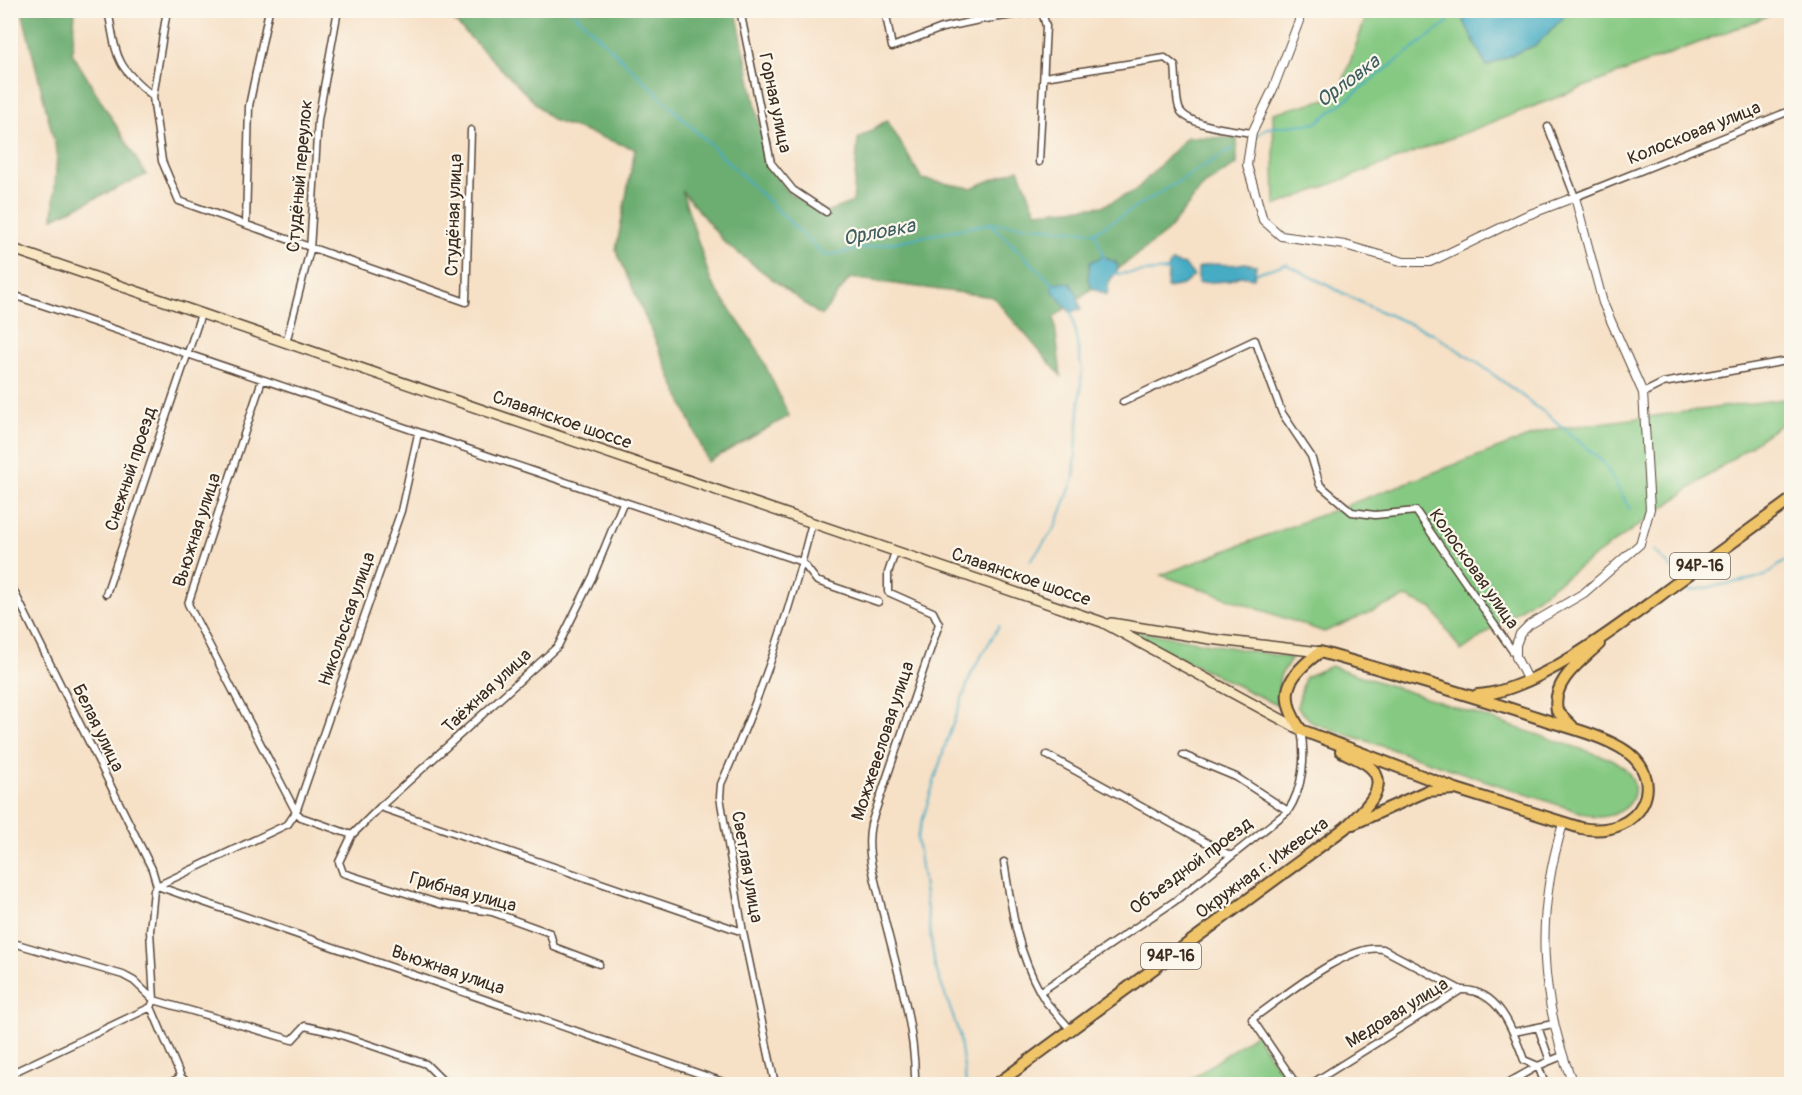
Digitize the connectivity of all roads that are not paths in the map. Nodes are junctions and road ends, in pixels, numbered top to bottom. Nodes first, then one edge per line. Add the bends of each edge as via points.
1 (108, 10) edge
2 (167, 10) edge
3 (268, 10) edge
4 (338, 10) edge
5 (740, 10) edge
6 (885, 10) edge
7 (1299, 10) edge
8 (1045, 11) edge
9 (1031, 12) edge
10 (1044, 77) junction
11 (153, 96) junction
12 (1791, 110) edge
13 (1548, 127) dead end
14 (471, 130) dead end
15 (1252, 133) junction
16 (1039, 162) dead end
17 (1575, 197) junction
18 (826, 212) dead end
19 (246, 224) junction
20 (310, 247) junction
21 (10, 248) edge
22 (10, 294) edge
23 (201, 314) junction
24 (286, 343) junction
25 (185, 354) junction
26 (1791, 360) edge
27 (262, 381) junction
28 (1643, 393) junction
29 (1123, 402) dead end
30 (418, 434) junction
31 (1791, 499) edge
32 (623, 503) junction
33 (812, 523) junction
34 (896, 552) junction
35 (802, 562) junction
36 (10, 584) edge
37 (106, 594) dead end
38 (878, 602) dead end
39 (1102, 622) junction
40 (1609, 633) junction
41 (1320, 652) junction
42 (1516, 657) junction
43 (1528, 681) junction
44 (1471, 695) junction
45 (1301, 730) junction
46 (1596, 738) junction
47 (1047, 755) dead end
48 (1183, 755) dead end
49 (1456, 789) junction
50 (380, 807) junction
51 (1288, 811) junction
52 (296, 812) junction
53 (1563, 824) junction
54 (1345, 828) junction
55 (352, 835) junction
56 (1231, 856) junction
57 (1004, 862) dead end
58 (343, 873) joint
59 (157, 886) junction
60 (743, 932) junction
61 (10, 942) edge
62 (599, 964) dead end
63 (1461, 990) junction
64 (1040, 992) junction
65 (152, 1004) junction
66 (1553, 1024) junction
67 (1538, 1027) junction
68 (1072, 1030) junction
69 (1514, 1032) junction
70 (1562, 1056) junction
71 (1550, 1061) junction
72 (1538, 1066) junction
73 (10, 1074) edge
74 (915, 1076) dead end
75 (181, 1077) junction
76 (168, 1084) edge
77 (189, 1084) edge
78 (446, 1084) edge
79 (729, 1084) edge
80 (775, 1084) edge
81 (997, 1084) edge
82 (1296, 1084) edge
83 (1311, 1084) edge
84 (1506, 1084) edge
85 (1545, 1084) edge
86 (1573, 1084) edge

1 - 11 street via 118,61
2 - 11 street
3 - 19 street via 249,106
4 - 20 street, Студёный переулок via 318,120
5 - 18 street, Горная улица via 771,163 793,190
6 - 9 street via 892,47 942,28
7 - 15 street via 1299,21 1277,79
8 - 9 street
8 - 10 street
10 - 15 street via 1165,58 1175,66 1179,107 1186,116 1198,123
10 - 16 street
11 - 19 street via 162,161 179,201
12 - 17 street, Колосковая улица
13 - 17 street
14 - 20 street, Студёная улица via 466,302
15 - 17 street, Колосковая улица via 1247,165 1254,197 1263,220 1281,236 1345,245 1404,262 1430,262
17 - 28 street, Колосковая улица via 1603,303
19 - 20 street
20 - 24 street, Студёный переулок
21 - 23 main road, Славянское шоссе
22 - 25 street
23 - 24 main road, Славянское шоссе
23 - 25 street, Снежный проезд
24 - 33 main road, Славянское шоссе
25 - 27 street
25 - 37 street, Снежный проезд
26 - 28 street via 1663,383
27 - 30 street
27 - 52 street, Вьюжная улица via 188,604
28 - 42 street, Колосковая улица via 1650,509 1640,544 1584,593 1520,634
29 - 42 street, Колосковая улица via 1255,340 1282,413 1311,456 1320,485 1352,512 1375,515 1416,511
30 - 32 street
30 - 52 street, Никольская улица via 401,511
31 - 40 main road, 94Р-16
32 - 35 street
32 - 50 street, Таёжная улица via 558,646
33 - 34 main road, Славянское шоссе
33 - 35 street, Светлая улица
34 - 39 main road, Славянское шоссе
34 - 74 street, Можжевеловая улица via 888,573 888,592 933,612 939,624 871,824 868,849 915,1057
35 - 38 street via 816,582
35 - 60 street, Светлая улица via 721,784 720,812
36 - 59 street, Белая улица
39 - 41 main road, Славянское шоссе
39 - 45 main road, Славянское шоссе
40 - 43 main road, 94Р-16
40 - 46 main road, 94Р-16 via 1564,679 1555,701 1563,719
41 - 44 main road, 94Р-16
41 - 45 main road via 1296,671 1288,686 1290,712
42 - 43 street, Колосковая улица
43 - 44 main road, 94Р-16 via 1496,694
44 - 46 main road, 94Р-16
45 - 49 main road, 94Р-16
45 - 51 street via 1303,762 1296,798
45 - 54 main road, Окружная г. Ижевска / 94Р-16 via 1369,766 1375,774 1372,799
46 - 53 main road, 94Р-16 via 1621,748 1636,760 1646,784 1644,801 1635,816 1617,827 1599,830
47 - 56 street
48 - 51 street via 1236,777
49 - 53 main road, 94Р-16
49 - 54 main road, Окружная г. Ижевска / 94Р-16 via 1427,792
50 - 55 street, Таёжная улица
50 - 60 street
51 - 56 street, Объездной проезд
52 - 55 street
52 - 59 street via 288,824
53 - 66 street via 1551,864 1544,911 1546,975
54 - 68 main road, Окружная г. Ижевска / 94Р-16
55 - 58 street, Таёжная улица via 339,862
56 - 64 street, Объездной проезд via 1175,901
57 - 64 street via 1016,936
58 - 62 street, Грибная улица via 440,904 492,912 550,933 554,948
59 - 65 street via 150,931
59 - 79 street, Вьюжная улица
60 - 80 street, Светлая улица
61 - 65 street via 123,975 134,981
63 - 69 street, Медовая улица via 1473,990 1490,998
63 - 82 street via 1383,949 1342,958 1252,1019
63 - 83 street, Медовая улица
64 - 68 street
65 - 73 street
65 - 75 street
65 - 78 street via 292,1040 301,1029 311,1026 426,1065
66 - 67 street
66 - 70 street
67 - 69 street
67 - 71 street
68 - 81 main road, Окружная г. Ижевска / 94Р-16
69 - 72 street, Медовая улица via 1524,1060
70 - 71 street
70 - 86 street
71 - 72 street
72 - 84 street
72 - 85 street
75 - 76 street
75 - 77 street

